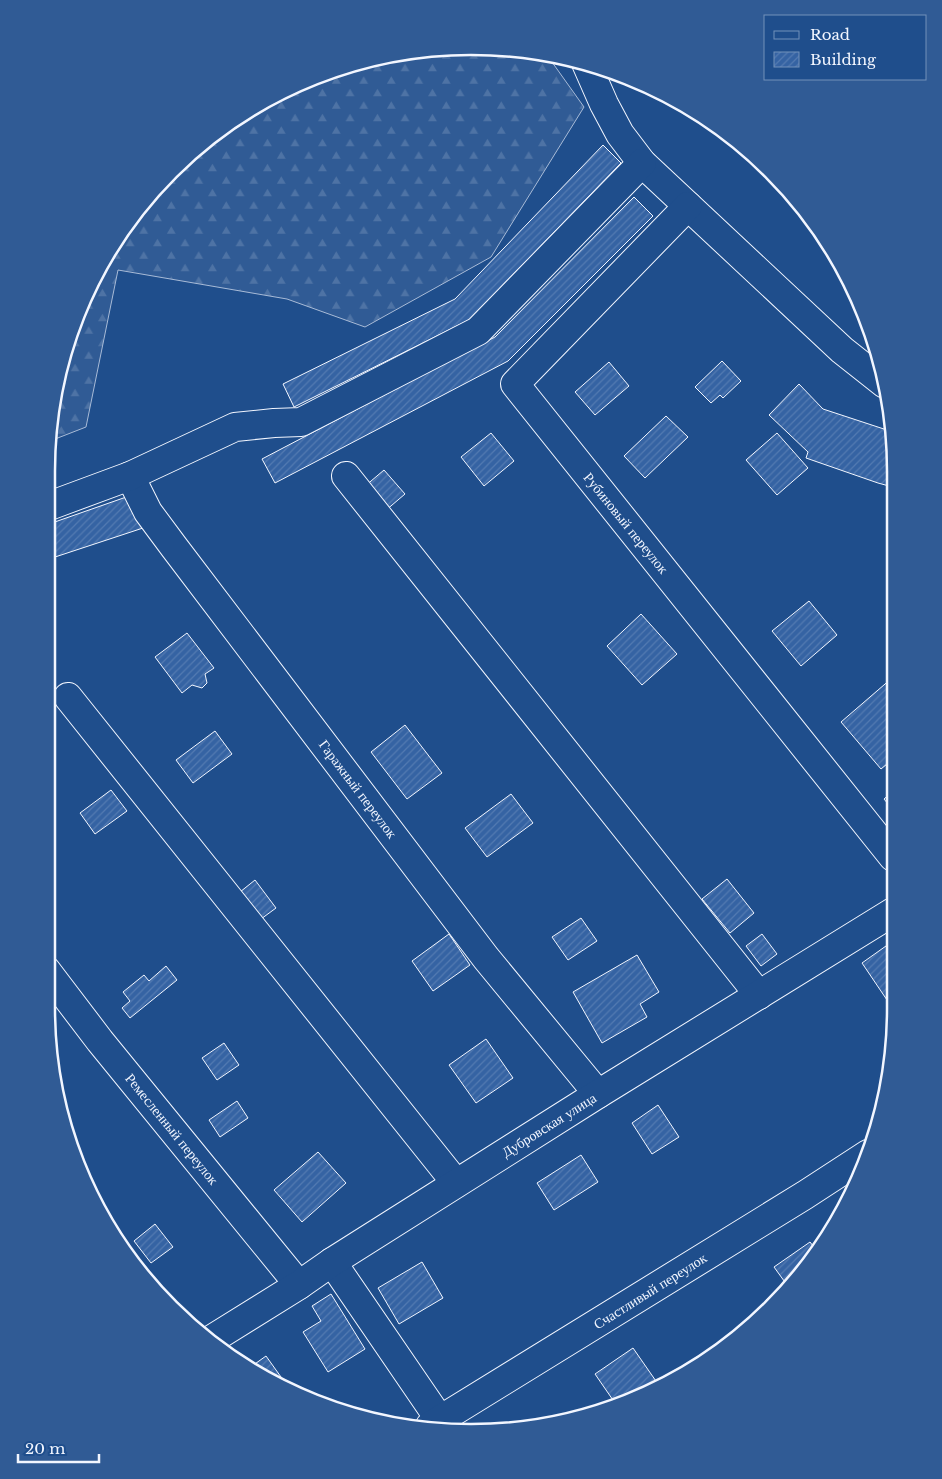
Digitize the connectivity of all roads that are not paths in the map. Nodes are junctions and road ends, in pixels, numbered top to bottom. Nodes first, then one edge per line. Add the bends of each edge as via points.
1 (590, 72) edge
2 (642, 163) junction
3 (688, 206) junction
4 (876, 377) edge
5 (130, 476) junction
6 (346, 476) dead end
7 (55, 504) edge
8 (68, 697) dead end
9 (887, 849) edge
10 (887, 916) edge
11 (55, 982) edge
12 (758, 995) junction
13 (598, 1094) junction
14 (857, 1161) edge
15 (456, 1183) junction
16 (332, 1262) junction
17 (299, 1285) junction
18 (216, 1337) edge
19 (434, 1422) edge
20 (436, 1422) edge

1 - 2 street via 620,134
2 - 3 street
2 - 5 street via 478,331 300,422 235,427
3 - 4 street via 842,350
3 - 9 street, Рубиновый переулок via 515,384
5 - 7 street
5 - 13 street, Гаражный переулок via 148,512 174,547 486,958
6 - 12 street
8 - 15 street
10 - 12 street, Дубровская улица
11 - 17 street, Ремесленный переулок
12 - 13 street, Дубровская улица
13 - 15 street, Дубровская улица
14 - 20 street, Счастливый переулок
15 - 16 street, Дубровская улица
16 - 17 street, Дубровская улица
16 - 19 street
17 - 18 street, Дубровская улица

